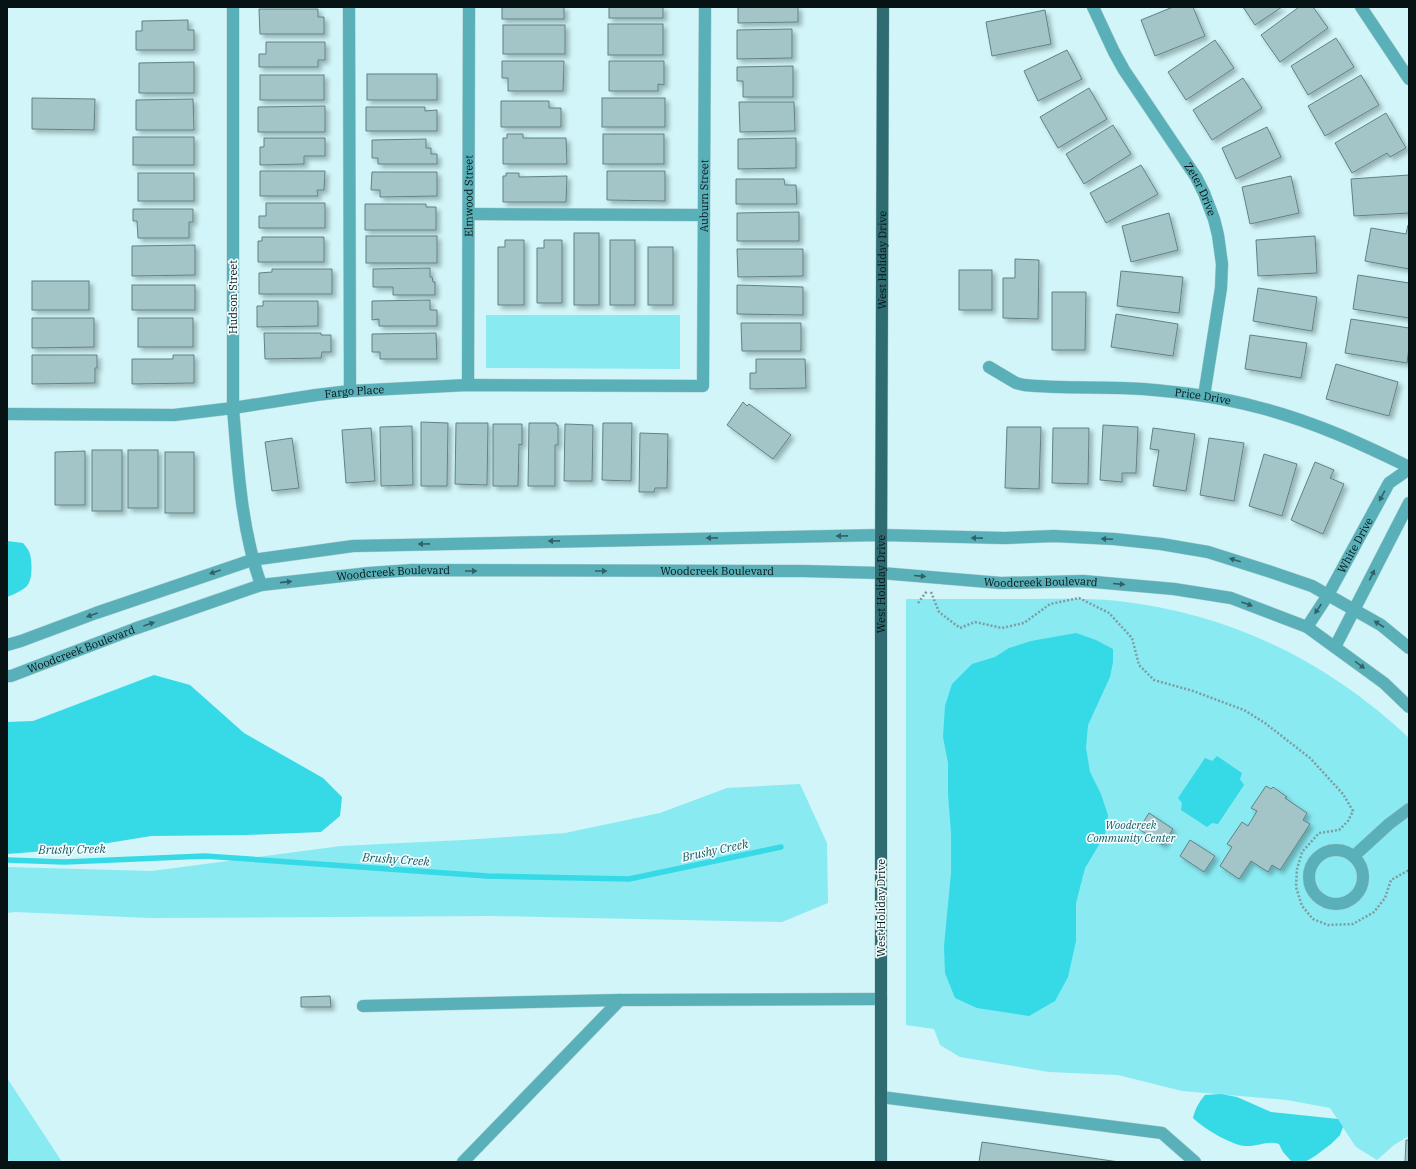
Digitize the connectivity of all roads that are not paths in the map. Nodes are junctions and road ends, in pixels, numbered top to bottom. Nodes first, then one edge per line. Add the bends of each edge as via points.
1 (233, 7) edge
2 (349, 7) edge
3 (469, 7) edge
4 (705, 7) edge
5 (883, 7) edge
6 (1094, 7) edge
7 (1361, 7) edge
8 (1409, 79) edge
9 (469, 214) junction
10 (704, 215) junction
11 (989, 367) dead end
12 (468, 385) junction
13 (703, 386) joint
14 (350, 391) junction
15 (1204, 396) junction
16 (233, 408) junction
17 (7, 414) edge
18 (1409, 468) edge
19 (1409, 503) edge
20 (881, 535) junction
21 (252, 560) junction
22 (881, 573) junction
23 (261, 585) junction
24 (1328, 595) junction
25 (1355, 609) junction
26 (1307, 627) junction
27 (7, 645) edge
28 (1335, 647) junction
29 (1409, 648) edge
30 (7, 676) edge
31 (1409, 707) edge
32 (1409, 809) edge
33 (1354, 856) junction
34 (881, 998) junction
35 (620, 1000) junction
36 (363, 1006) dead end
37 (881, 1097) junction
38 (462, 1162) edge
39 (881, 1162) edge
40 (1195, 1162) edge

1 - 16 street, Hudson Street
2 - 14 street
3 - 9 street, Elmwood Street
4 - 10 street, Auburn Street
5 - 20 main road, West Holiday Drive
6 - 15 street, Zeter Drive via 1124,70 1196,177 1214,219 1222,276
7 - 8 street
9 - 10 street
9 - 12 street, Elmwood Street
10 - 13 street, Auburn Street
11 - 15 street, Price Drive via 1024,385 1118,387
12 - 13 street, Fargo Place
12 - 14 street, Fargo Place
14 - 16 street, Fargo Place
15 - 18 street, Price Drive via 1256,406 1299,420 1354,440
16 - 17 street, Fargo Place via 174,414
16 - 21 street, Hudson Street via 238,472
18 -> 24 street, White Drive via 1389,483
25 -> 19 street
20 -> 21 street via 353,546
20 - 22 main road, West Holiday Drive
24 -> 20 street via 1312,586 1208,552 1161,544 1054,536 1004,538
21 - 23 street, Hudson Street
21 -> 27 street
23 -> 22 street, Woodcreek Boulevard via 412,570
22 -> 26 street, Woodcreek Boulevard via 1001,584 1083,581 1174,589 1231,598
22 - 34 main road, West Holiday Drive
30 -> 23 street, Woodcreek Boulevard
24 - 25 street
24 -> 26 street, White Drive
25 - 28 street
29 -> 25 street via 1381,625
26 - 28 street, Woodcreek Boulevard
28 -> 31 street, Woodcreek Boulevard via 1384,683
32 - 33 street
33 - 33 street via 1338,850 1321,854 1314,860 1310,868 1309,881 1314,894 1320,900 1338,904 1355,897 1363,881 1363,872
34 - 35 street
34 - 37 main road, West Holiday Drive
35 - 36 street
35 - 38 street
37 - 39 main road, West Holiday Drive
37 - 40 street via 1162,1133

